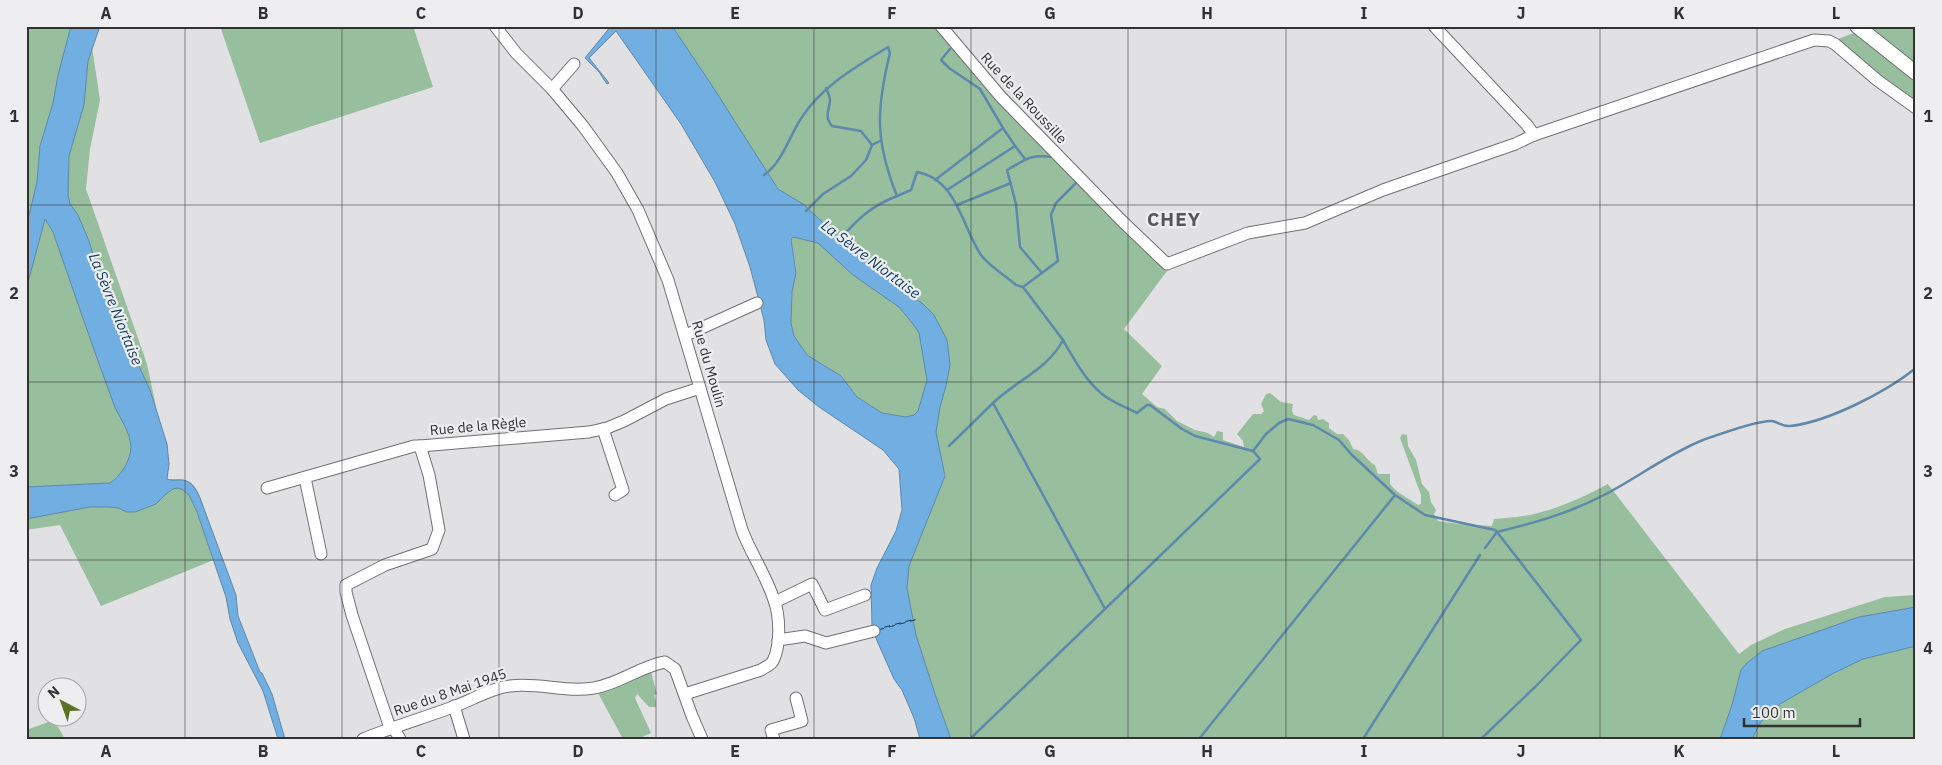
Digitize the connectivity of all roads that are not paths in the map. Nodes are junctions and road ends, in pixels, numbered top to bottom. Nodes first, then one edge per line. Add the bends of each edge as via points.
1 (495, 26) edge
2 (941, 26) edge
3 (1434, 26) edge
4 (1857, 26) edge
5 (574, 64) dead end
6 (1916, 73) edge
7 (552, 89) junction
8 (1916, 108) edge
9 (1534, 135) junction
10 (756, 303) dead end
11 (686, 335) junction
12 (700, 388) junction
13 (603, 429) junction
14 (420, 446) junction
15 (305, 478) junction
16 (267, 488) dead end
17 (615, 495) dead end
18 (321, 554) dead end
19 (865, 595) dead end
20 (775, 602) junction
21 (874, 631) dead end
22 (778, 640) junction
23 (685, 694) junction
24 (796, 698) dead end
25 (454, 706) junction
26 (392, 727) junction
27 (364, 739) edge
28 (400, 739) edge
29 (464, 739) edge
30 (702, 739) edge
31 (774, 739) edge

1 - 7 street, Rue du Moulin via 516,53
2 - 9 street, Rue de la Roussille via 1001,97 1166,264 1248,233 1305,223 1383,190
3 - 9 street
4 - 6 main road
5 - 7 street
7 - 11 street, Rue du Moulin via 617,173 638,210 668,280
8 - 9 street via 1835,44 1821,39
10 - 11 street
11 - 12 street, Rue du Moulin
12 - 13 street, Rue de la Règle via 666,399
12 - 20 street, Rue du Moulin via 742,530
13 - 14 street, Rue de la Règle
13 - 17 street via 623,490
14 - 15 street
14 - 26 street, Rue de la Règle via 439,530 432,549 385,565 346,584 352,615 380,702
15 - 16 street
15 - 18 street
19 - 20 street via 825,610 812,584
20 - 22 street, Rue du Moulin
21 - 22 street via 826,643 805,636
22 - 23 street, Rue du Moulin via 772,663 761,670
23 - 25 street, Rue du 8 Mai 1945 via 675,669 665,662 595,688 575,690 512,685
23 - 30 street, Rue du 8 Mai 1945
24 - 31 street via 802,721 771,730
25 - 26 street, Rue du 8 Mai 1945
25 - 29 street
26 - 27 street, Rue du 8 Mai 1945
26 - 28 street

